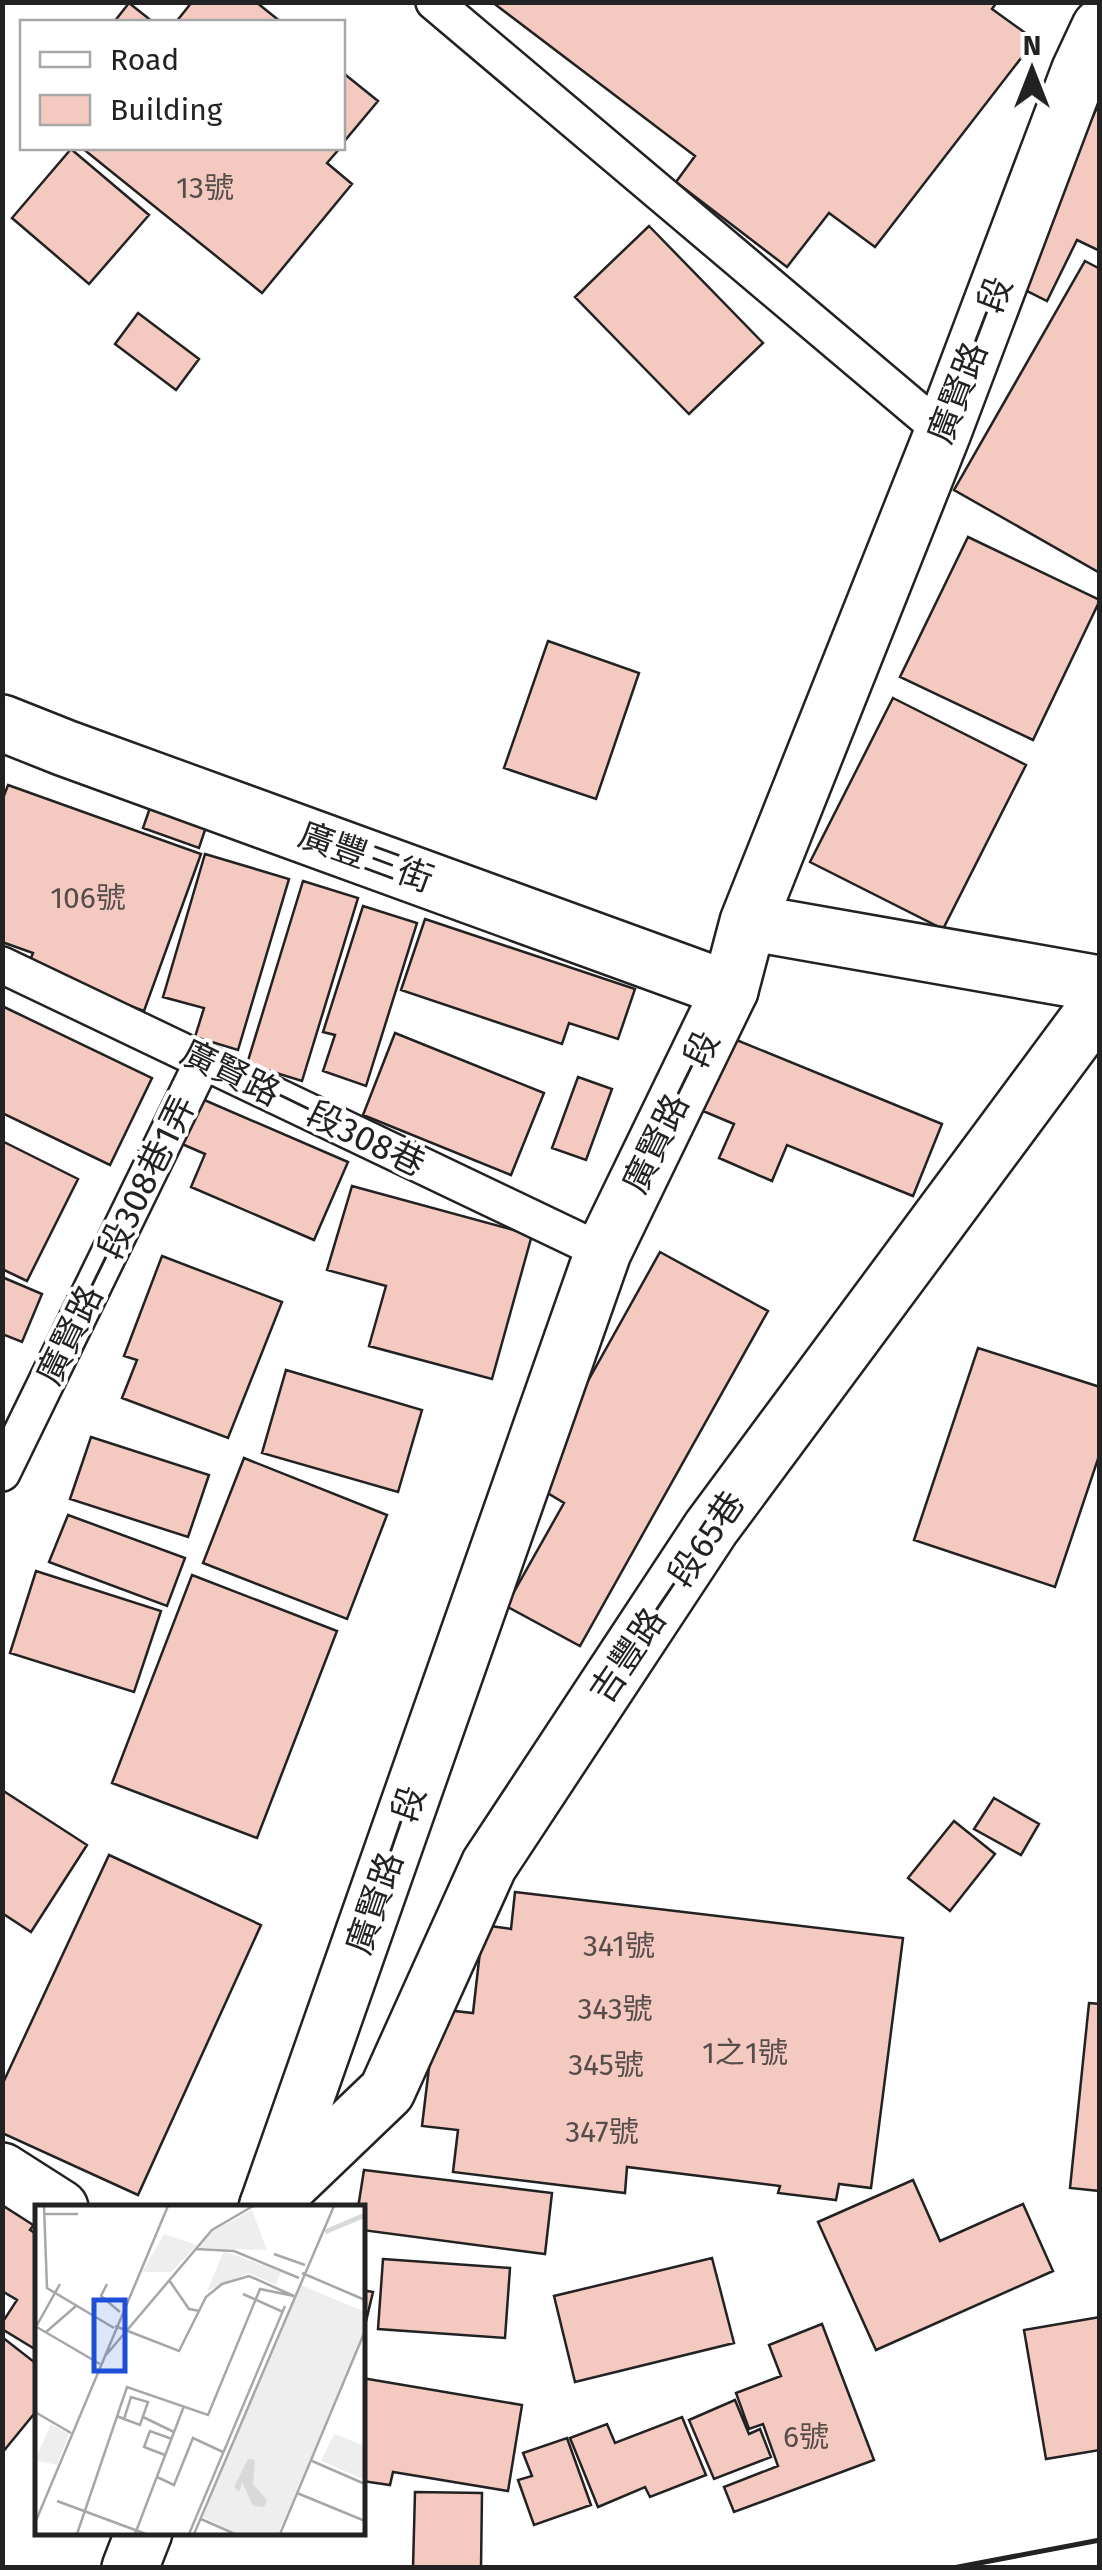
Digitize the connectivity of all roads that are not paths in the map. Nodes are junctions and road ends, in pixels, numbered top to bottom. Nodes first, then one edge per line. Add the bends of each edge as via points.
1 (434, 2) edge
2 (1100, 26) edge
3 (943, 432) junction
4 (2, 723) edge
5 (748, 922) junction
6 (2, 965) edge
7 (1100, 984) edge
8 (730, 990) junction
9 (1100, 1003) edge
10 (203, 1061) junction
11 (603, 1252) junction
12 (2, 1473) edge
13 (2, 2172) edge
14 (55, 2205) edge
15 (268, 2205) edge
16 (269, 2205) edge
17 (143, 2535) edge
18 (130, 2568) edge

1 - 3 lane
2 - 3 street, 廣賢路一段
3 - 5 street, 廣賢路一段
4 - 8 street, 廣豐三街
5 - 7 street
5 - 8 street, 廣賢路一段
6 - 10 lane, 廣賢路一段308巷
8 - 11 street, 廣賢路一段
9 - 16 street, 吉豐路一段65巷 via 711,1528 500,1848 387,2091
10 - 11 lane, 廣賢路一段308巷
10 - 12 lane, 廣賢路一段308巷1弄
11 - 15 street, 廣賢路一段
13 - 14 street
17 - 18 street

